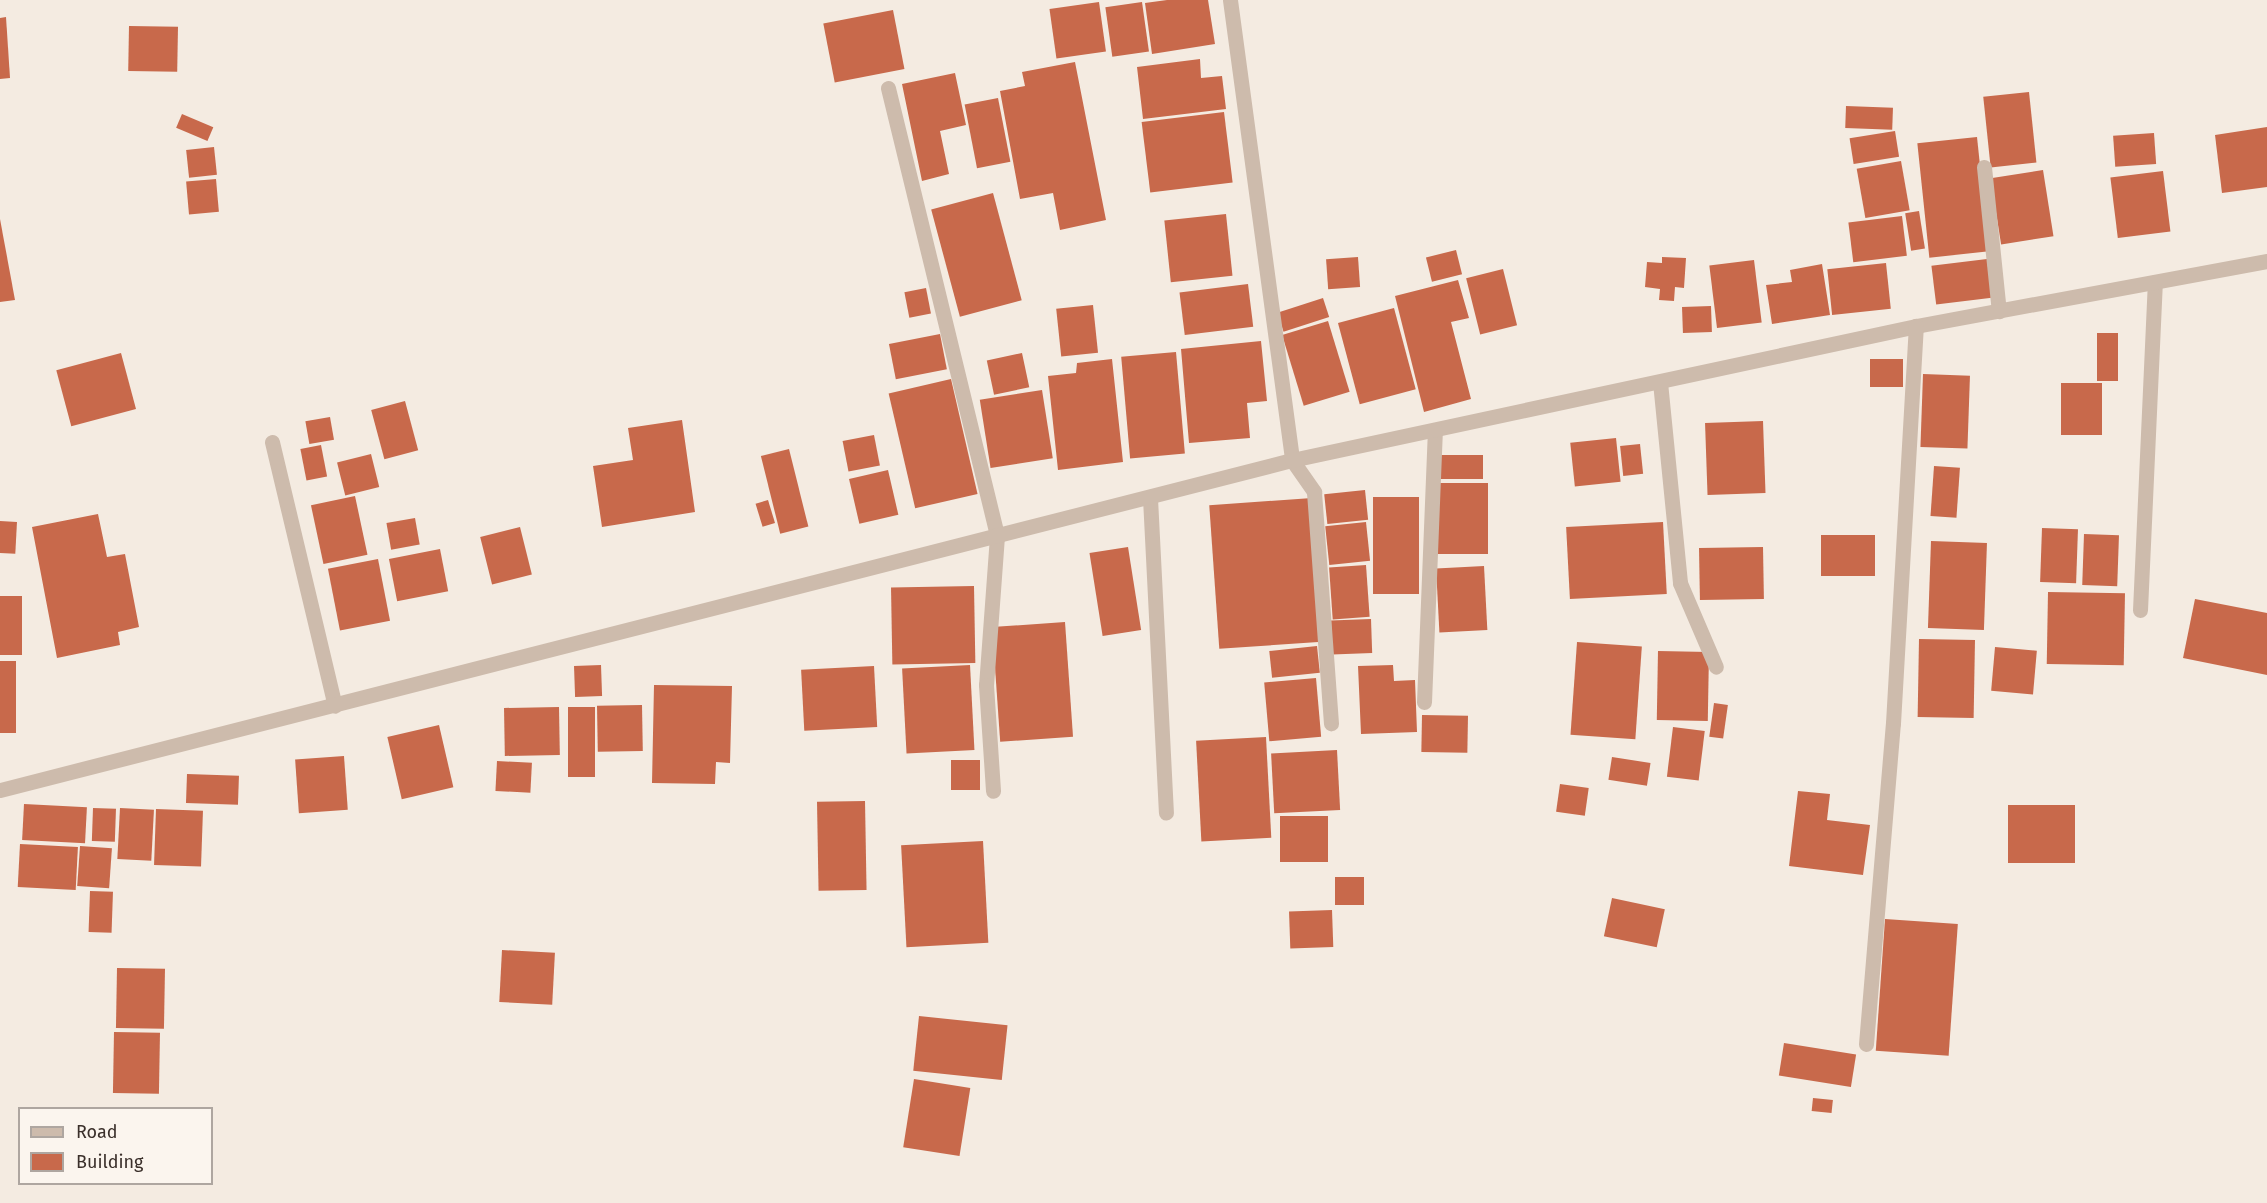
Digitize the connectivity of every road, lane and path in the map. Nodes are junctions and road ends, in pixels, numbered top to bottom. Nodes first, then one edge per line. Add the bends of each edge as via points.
1 (1230, 0) edge
2 (888, 88) dead end
3 (1984, 167) dead end
4 (2267, 261) edge
5 (2155, 282) junction
6 (1999, 311) junction
7 (1916, 326) junction
8 (1660, 382) junction
9 (1435, 431) junction
10 (272, 442) dead end
11 (1292, 460) junction
12 (1150, 498) junction
13 (997, 536) junction
14 (2140, 610) dead end
15 (1716, 667) dead end
16 (1424, 702) dead end
17 (335, 706) junction
18 (1331, 723) dead end
19 (0, 790) edge
20 (993, 791) dead end
21 (1166, 813) dead end
22 (1866, 1044) dead end

1 - 11 street
2 - 13 street
3 - 6 street
4 - 5 street
5 - 6 street
5 - 14 street
6 - 7 street
7 - 8 street
7 - 22 street via 1893,723
8 - 9 street
8 - 15 street via 1680,583
9 - 11 street
9 - 16 street
10 - 17 street
11 - 12 street
11 - 18 street via 1314,492
12 - 13 street
12 - 21 street
13 - 17 street
13 - 20 street via 986,686
17 - 19 street

